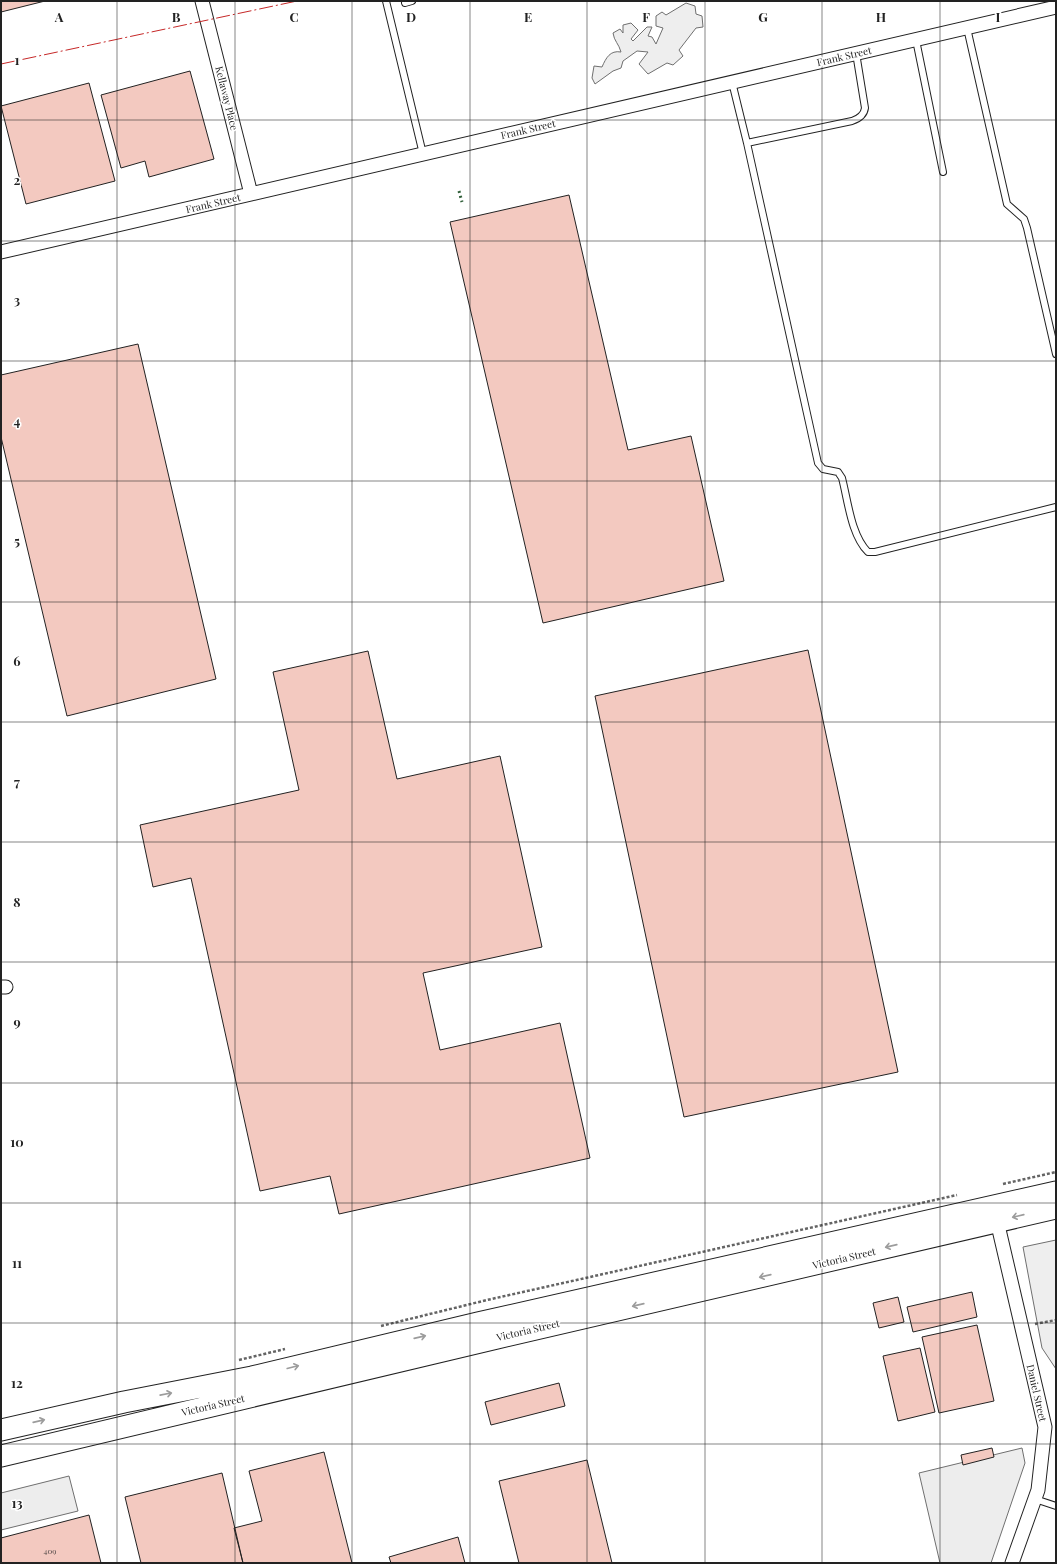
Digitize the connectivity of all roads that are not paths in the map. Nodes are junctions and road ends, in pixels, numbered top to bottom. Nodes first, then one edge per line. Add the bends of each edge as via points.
1 (202, 1) edge
2 (386, 1) edge
3 (412, 1) edge
4 (405, 3) dead end
5 (1056, 7) edge
6 (967, 28) junction
7 (916, 40) junction
8 (856, 53) junction
9 (732, 82) junction
10 (747, 143) junction
11 (422, 154) junction
12 (944, 172) dead end
13 (251, 194) junction
14 (1, 252) edge
15 (1056, 354) edge
16 (1056, 507) edge
17 (1056, 1192) edge
18 (1056, 1208) edge
19 (997, 1221) junction
20 (1, 1430) edge
21 (1, 1456) edge
22 (1035, 1499) junction
23 (1056, 1506) edge
24 (1012, 1563) edge

1 - 13 street, Kellaway Place
2 - 11 lane
3 - 4 lane
5 - 6 street, Frank Street
6 - 7 street, Frank Street
6 - 15 lane via 1007,204 1024,219 1028,228
7 - 8 street, Frank Street
7 - 12 lane
8 - 9 street, Frank Street
8 - 10 lane via 865,108 860,117 852,121
9 - 10 lane
9 - 11 street, Frank Street
10 - 16 lane via 818,463 823,469 838,472 842,478 855,530 862,546 868,552 875,552
11 - 13 street, Frank Street
13 - 14 street, Frank Street
20 -> 17 main road, Victoria Street via 252,1377
18 -> 19 main road, Victoria Street
19 -> 21 main road, Victoria Street
19 - 22 street, Daniel Street via 1045,1427
22 - 23 lane
22 - 24 street, Daniel Street

